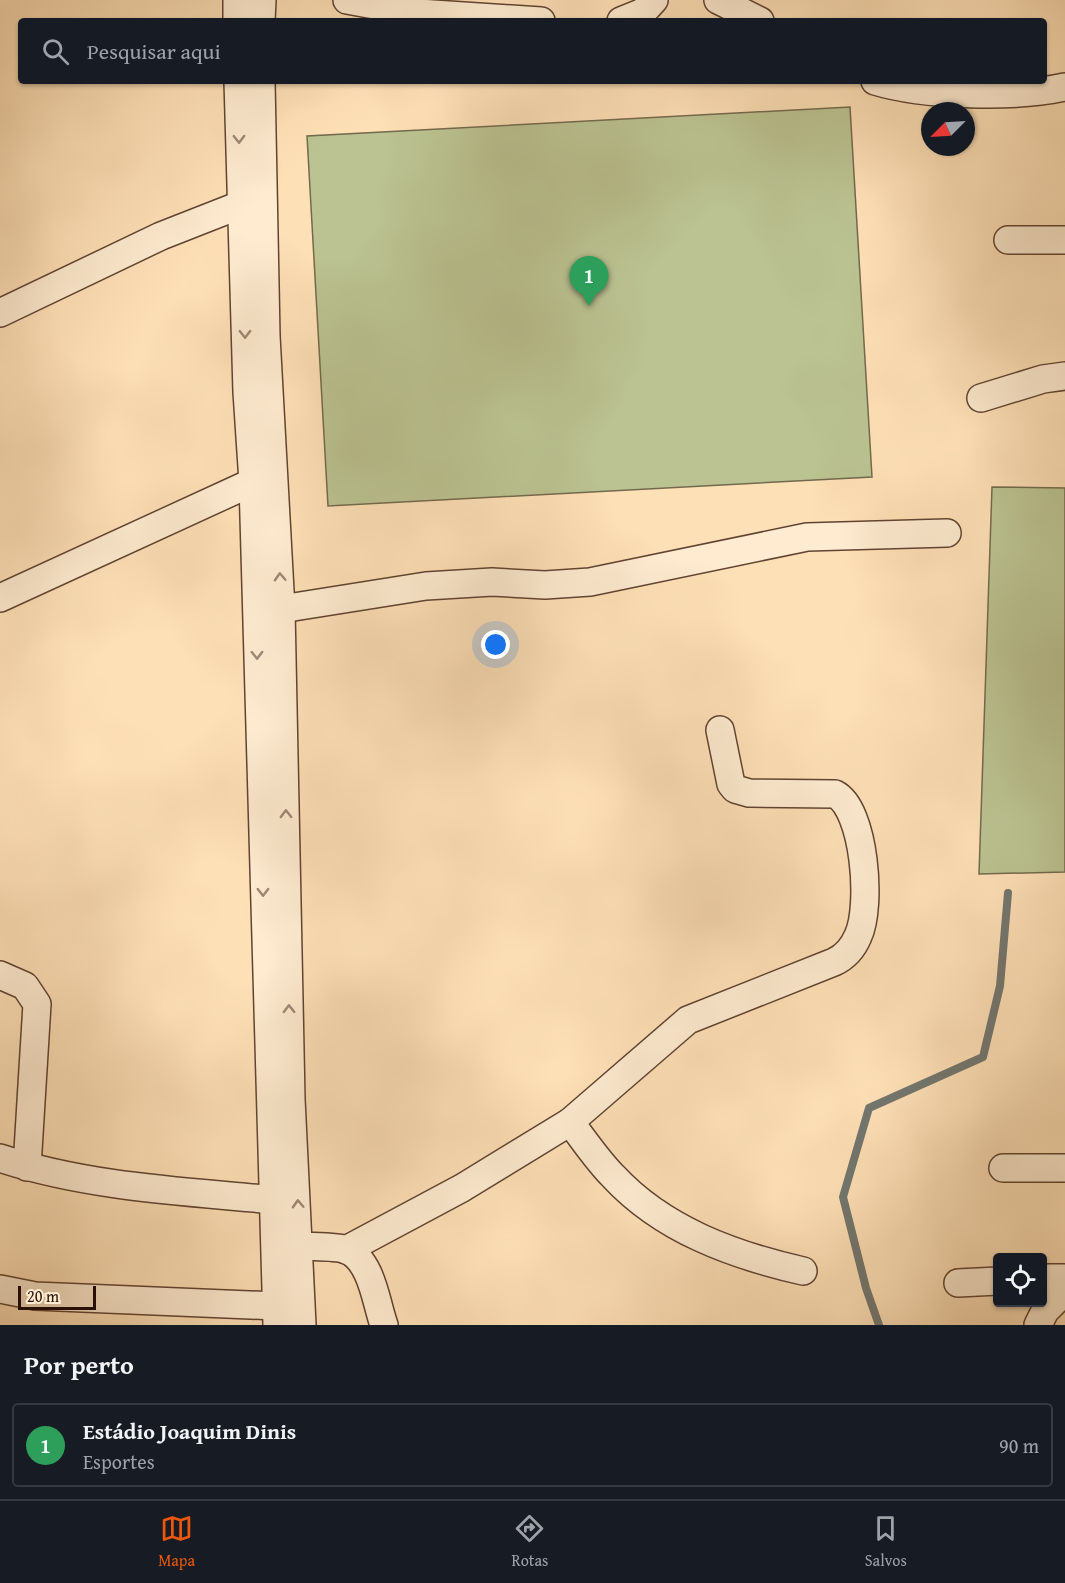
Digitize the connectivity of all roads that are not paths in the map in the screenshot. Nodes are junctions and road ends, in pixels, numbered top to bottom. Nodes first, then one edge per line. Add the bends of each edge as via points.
1 (237, 0) edge
2 (262, 0) edge
3 (346, 0) edge
4 (654, 0) edge
5 (718, 0) edge
6 (237, 18) edge
7 (261, 18) edge
8 (495, 18) edge
9 (628, 18) edge
10 (754, 18) edge
11 (238, 84) edge
12 (261, 84) edge
13 (890, 84) edge
14 (1001, 87) edge
15 (1065, 87) edge
16 (240, 205) junction
17 (1008, 240) dead end
18 (1065, 240) edge
19 (0, 313) edge
20 (1065, 376) edge
21 (981, 398) dead end
22 (253, 482) junction
23 (947, 533) dead end
24 (0, 598) edge
25 (281, 609) junction
26 (720, 730) dead end
27 (0, 975) edge
28 (570, 1122) junction
29 (0, 1158) edge
30 (27, 1167) junction
31 (1003, 1168) dead end
32 (1065, 1168) edge
33 (274, 1200) junction
34 (300, 1246) junction
35 (346, 1250) junction
36 (803, 1271) dead end
37 (1047, 1278) edge
38 (1065, 1278) edge
39 (993, 1281) edge
40 (958, 1283) dead end
41 (0, 1289) edge
42 (1065, 1291) edge
43 (276, 1315) edge
44 (302, 1325) edge
45 (384, 1325) edge
46 (1038, 1325) edge

1 - 6 street
2 - 7 street
3 - 8 street via 418,13
4 - 9 street via 643,12
5 - 10 street
11 -> 16 street
25 -> 12 street via 266,336
13 - 14 street via 920,90
14 - 15 street
16 - 19 street via 161,236
16 -> 22 street
17 - 18 street
20 - 21 street
22 - 24 street
22 -> 33 street
23 - 25 street via 807,537 590,582 426,586
34 -> 25 street via 291,1099
26 - 28 street via 735,789 749,793 836,794 845,799 857,825 865,887 864,917 858,936 842,959 688,1020
27 - 30 street via 25,986 37,1004
28 - 35 street via 462,1188
28 - 36 street via 618,1181 696,1238 765,1263
29 - 30 street
30 - 33 street via 127,1186
31 - 32 street
33 - 43 street
34 - 35 street
34 - 44 street
35 - 45 street via 364,1266
37 - 38 street
39 - 40 street
41 - 43 street via 46,1297
42 - 46 street via 1045,1311

